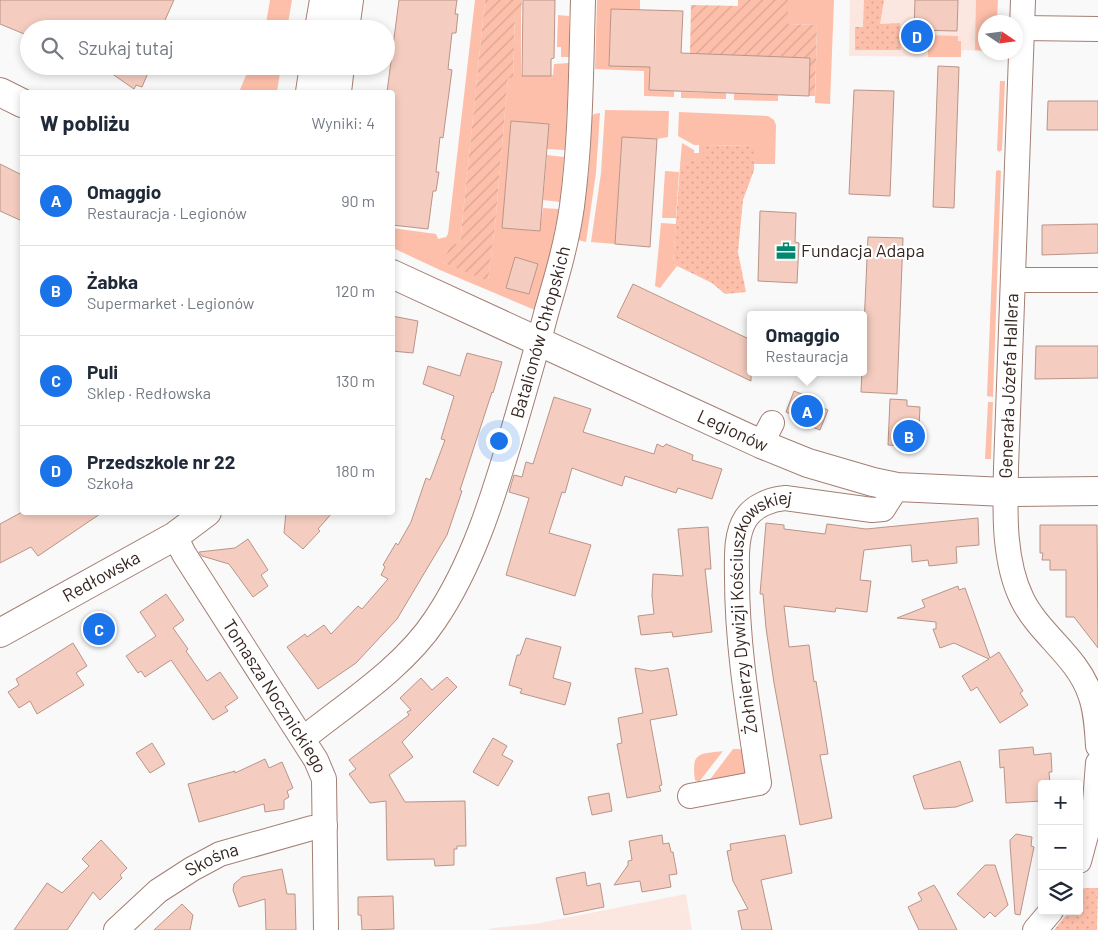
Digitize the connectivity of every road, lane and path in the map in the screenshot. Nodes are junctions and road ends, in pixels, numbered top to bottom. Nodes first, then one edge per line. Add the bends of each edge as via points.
1 (324, 0) edge
2 (349, 0) edge
3 (583, 0) edge
4 (1023, 0) edge
5 (1022, 15) edge
6 (321, 20) edge
7 (347, 20) edge
8 (1023, 28) edge
9 (1098, 29) edge
10 (1021, 60) edge
11 (313, 75) edge
12 (339, 75) edge
13 (310, 90) edge
14 (337, 90) edge
15 (0, 92) edge
16 (20, 102) edge
17 (395, 275) edge
18 (1013, 280) junction
19 (1098, 280) edge
20 (539, 343) junction
21 (897, 487) junction
22 (1005, 492) junction
23 (1098, 492) edge
24 (203, 515) edge
25 (175, 536) junction
26 (0, 632) edge
27 (304, 738) junction
28 (1098, 746) edge
29 (1098, 763) edge
30 (690, 796) dead end
31 (325, 826) junction
32 (1083, 848) edge
33 (1048, 915) edge
34 (116, 930) edge
35 (326, 930) edge
36 (1035, 930) edge

1 - 6 street
2 - 7 street
3 - 20 street, Batalionów Chłopskich via 580,117 572,207
4 - 5 street, Generała Józefa Hallera
8 - 9 street
10 - 18 street, Generała Józefa Hallera
11 - 13 street
12 - 14 street
15 - 16 street
17 - 20 street, Legionów
18 - 19 street
18 - 22 street, Generała Józefa Hallera
20 - 21 street, Legionów via 766,434 808,463
20 - 27 street, Batalionów Chłopskich via 477,539 436,620 388,672
21 - 22 street, Legionów
21 - 30 street, Żołnierzy Dywizji Kościuszkowskiej via 883,509 785,498 766,502 746,517 738,538 738,628 759,783
22 - 23 street, Legionów
22 - 28 street, Generała Józefa Hallera via 1009,556 1016,586 1031,616 1082,675 1096,718
24 - 25 street, Redłowska
25 - 26 street, Redłowska
25 - 27 street, Tomasza Nocznickiego
27 - 31 street, Tomasza Nocznickiego via 324,780
29 - 32 street via 1096,802
31 - 34 street, Skośna via 220,854 158,891
31 - 35 street, Tomasza Nocznickiego
33 - 36 street

